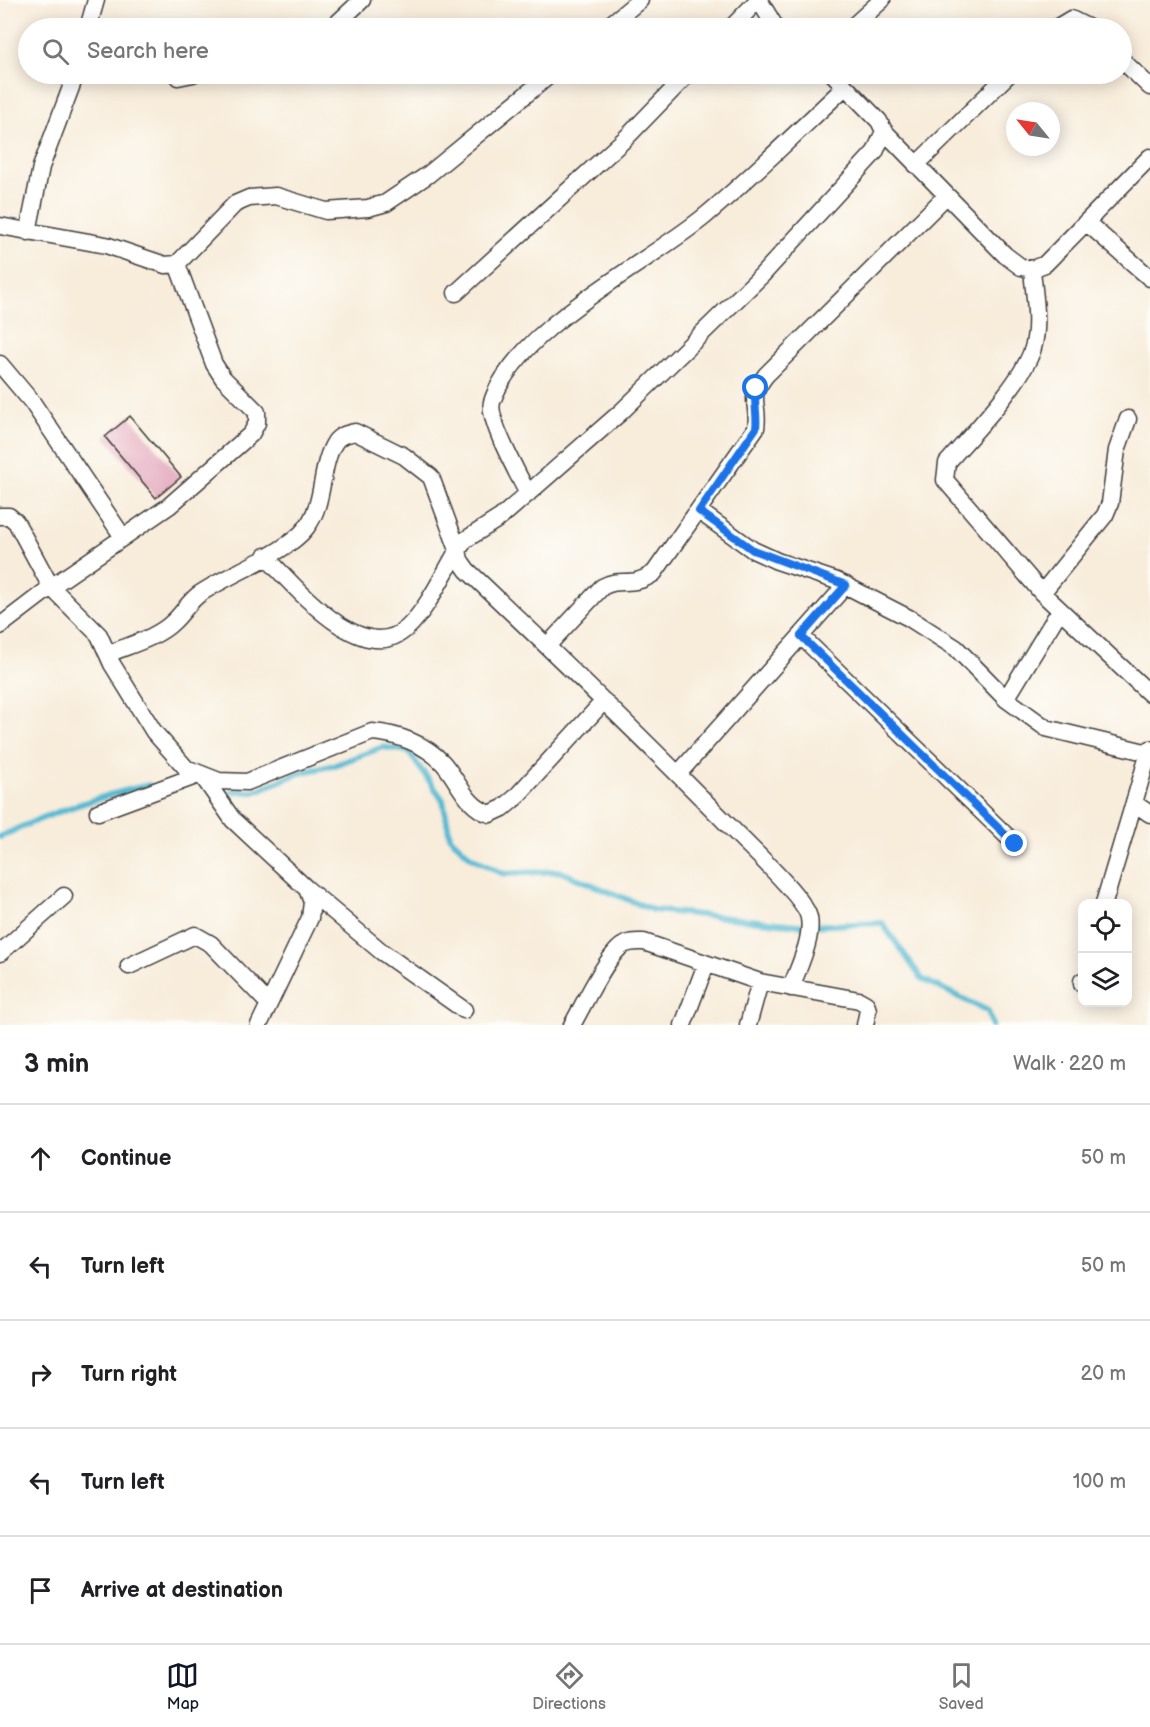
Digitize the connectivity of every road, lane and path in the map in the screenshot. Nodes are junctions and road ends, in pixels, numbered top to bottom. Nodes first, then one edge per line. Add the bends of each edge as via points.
1 (96, 0) edge
2 (362, 0) edge
3 (640, 0) edge
4 (758, 0) edge
5 (882, 0) edge
6 (91, 18) edge
7 (343, 18) edge
8 (618, 18) edge
9 (741, 18) edge
10 (770, 18) edge
11 (863, 18) edge
12 (1132, 70) edge
13 (72, 84) edge
14 (539, 84) edge
15 (678, 84) edge
16 (842, 84) edge
17 (999, 84) edge
18 (845, 87) junction
19 (1150, 87) edge
20 (884, 131) junction
21 (1150, 157) edge
22 (916, 165) junction
23 (946, 196) junction
24 (1086, 222) junction
25 (0, 226) edge
26 (28, 232) junction
27 (177, 264) junction
28 (1032, 269) junction
29 (1150, 278) edge
30 (456, 293) dead end
31 (0, 364) edge
32 (1128, 419) dead end
33 (528, 494) junction
34 (699, 511) junction
35 (0, 516) edge
36 (123, 537) junction
37 (458, 550) junction
38 (265, 556) junction
39 (846, 585) junction
40 (51, 587) junction
41 (1042, 593) junction
42 (1060, 610) junction
43 (0, 626) edge
44 (801, 636) junction
45 (547, 646) junction
46 (108, 654) junction
47 (1150, 694) edge
48 (1006, 699) junction
49 (604, 701) junction
50 (1149, 751) edge
51 (201, 774) junction
52 (678, 774) junction
53 (1134, 803) junction
54 (98, 812) dead end
55 (1150, 814) edge
56 (1015, 844) dead end
57 (307, 889) junction
58 (64, 896) dead end
59 (1105, 899) edge
60 (0, 953) edge
61 (706, 964) junction
62 (129, 966) dead end
63 (760, 982) junction
64 (791, 988) junction
65 (268, 1003) junction
66 (464, 1010) dead end
67 (259, 1025) edge
68 (572, 1025) edge
69 (683, 1025) edge
70 (748, 1025) edge
71 (865, 1025) edge

1 - 6 street
2 - 7 street
3 - 8 street
4 - 9 street
4 - 10 street
5 - 11 street
12 - 19 street
13 - 26 street via 41,167
14 - 27 street via 429,174 386,202 326,212 276,196 249,198 235,204
15 - 30 street via 626,138
16 - 18 street
17 - 22 street
18 - 20 street
18 - 33 street via 704,217 604,286 519,359 491,405 493,419
20 - 22 street
20 - 33 street via 875,152 762,275 621,412
21 - 24 street
22 - 23 street
23 - 28 street via 1005,255 1021,267
23 - 34 street via 766,375 753,399 758,416 756,428
24 - 28 street via 1045,264
24 - 29 street
25 - 26 street
26 - 27 street via 106,245 165,265
27 - 36 street via 214,364 257,412 257,423 251,434 169,506
28 - 41 street via 1036,325 1028,359 944,472 945,480
31 - 36 street via 32,402
32 - 41 street via 1117,450 1105,514
33 - 37 street via 465,540
34 - 39 street via 753,550
34 - 45 street via 654,573 639,583 611,582 602,587
35 - 40 street via 9,516 16,522
36 - 40 street
37 - 38 street via 409,627 395,637 377,640 358,635 315,606
37 - 38 street via 431,477 404,456 355,432 335,441 317,512 305,530
37 - 45 street via 467,570
38 - 46 street via 198,595 173,623
39 - 44 street
39 - 48 street via 956,648
40 - 43 street
40 - 46 street via 99,635
41 - 42 street
42 - 47 street
42 - 48 street
44 - 52 street
44 - 56 street
45 - 49 street
46 - 51 street via 154,732 186,768
48 - 50 street via 1046,728
49 - 51 street via 515,798 490,814 478,810 443,763 392,734 372,732 246,782 219,782
49 - 52 street
50 - 53 street
51 - 54 street
51 - 57 street via 233,820
52 - 64 street via 774,871 805,909 809,918 807,938
53 - 55 street
53 - 59 street
57 - 65 street via 312,902 310,918
57 - 66 street via 382,952
58 - 60 street
61 - 63 street
61 - 68 street via 644,942 622,946
61 - 69 street
62 - 65 street via 195,935 211,944
63 - 64 street
63 - 70 street
64 - 71 street via 859,1000 868,1010
65 - 67 street

